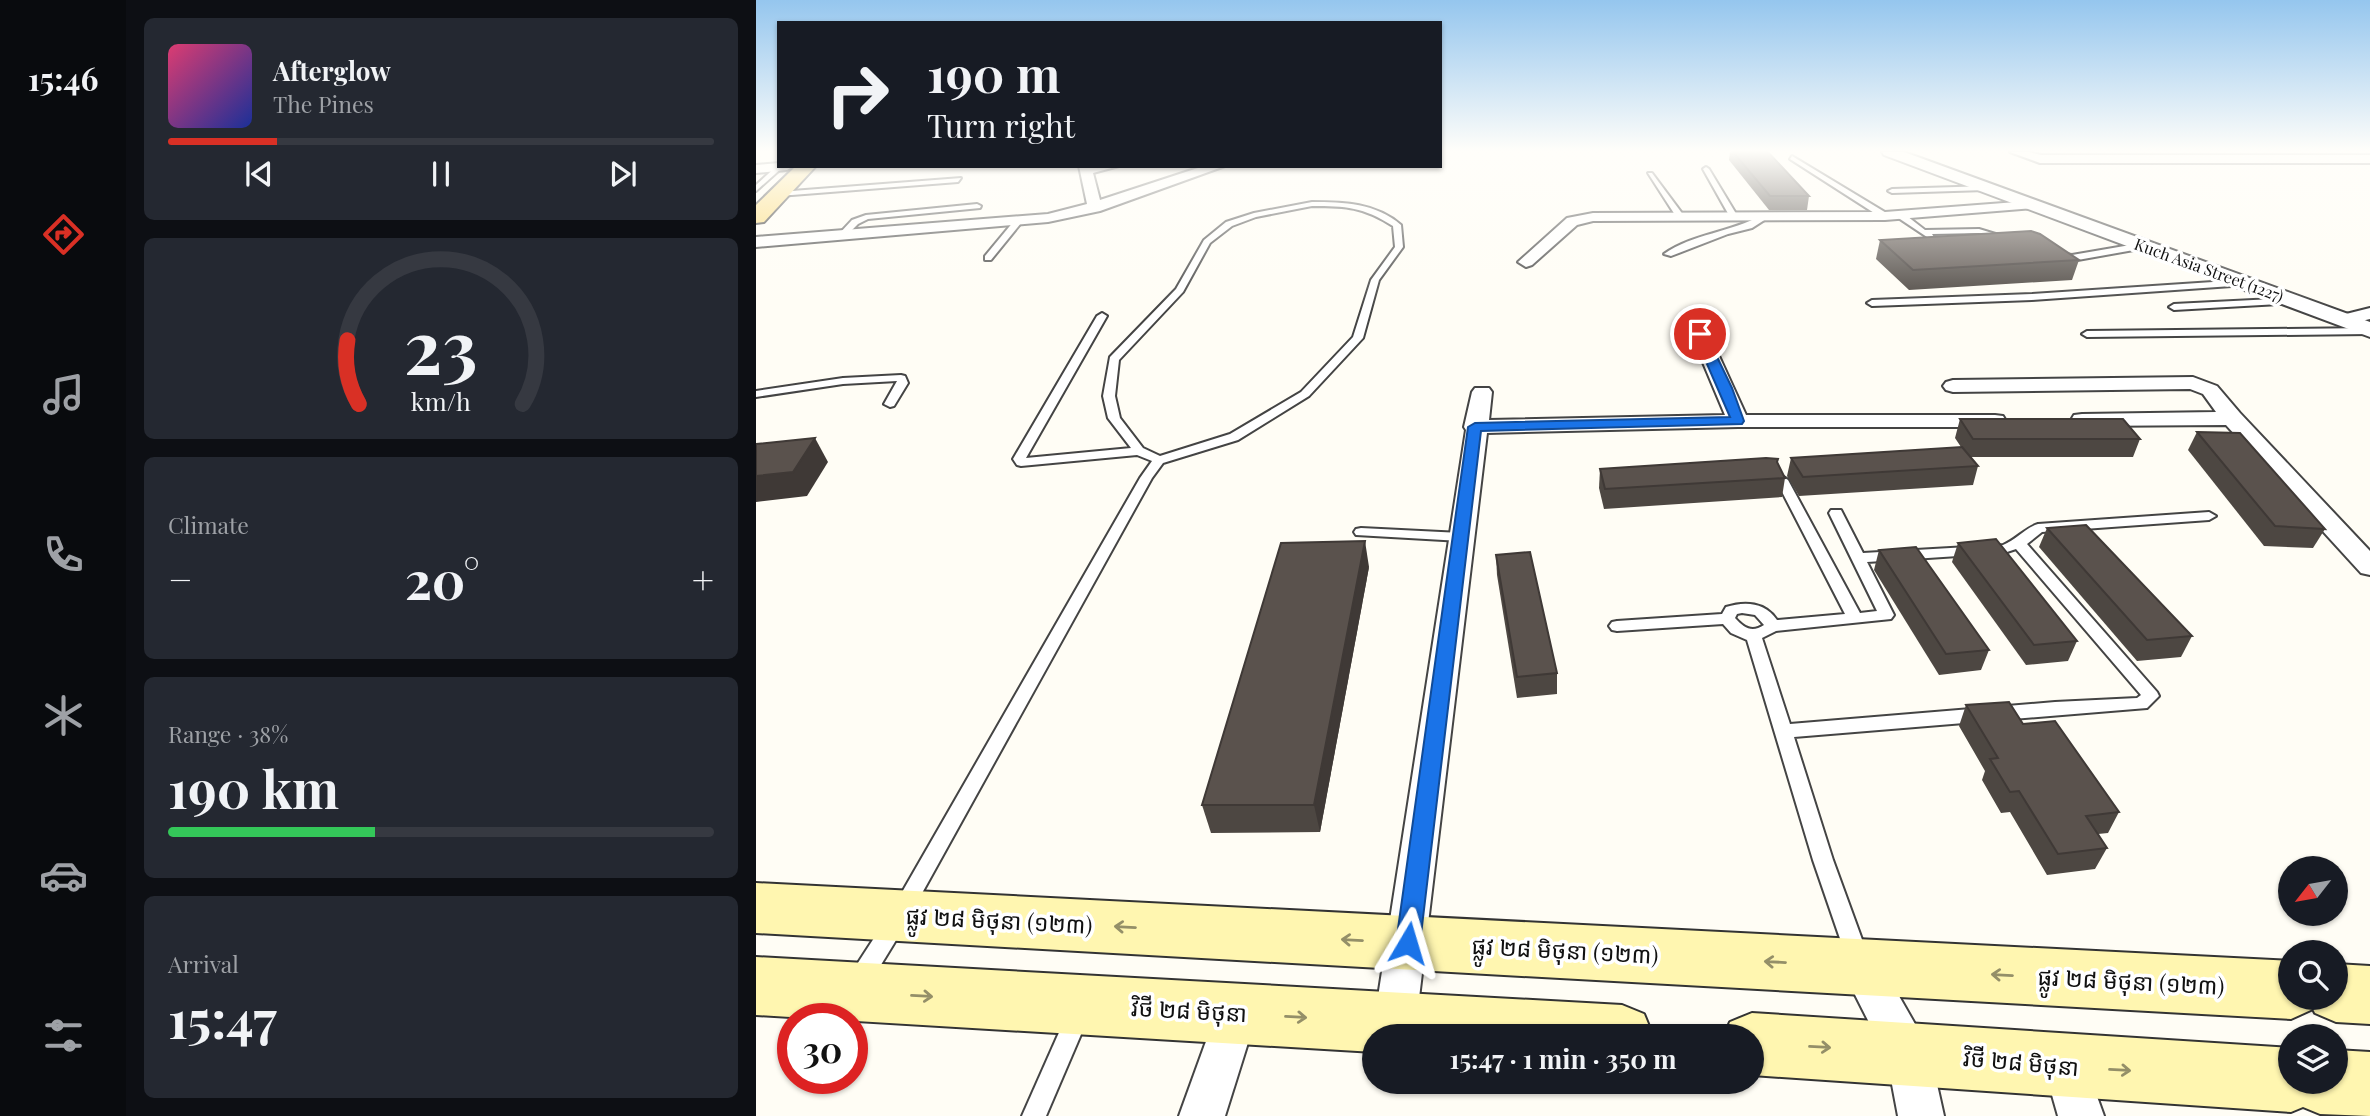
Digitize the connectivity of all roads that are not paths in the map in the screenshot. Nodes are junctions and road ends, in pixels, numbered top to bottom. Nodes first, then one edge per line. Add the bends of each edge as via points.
1 (769, 204) edge
2 (1094, 204) edge
3 (1103, 204) edge
4 (1312, 204) edge
5 (1343, 204) edge
6 (1671, 204) edge
7 (1726, 204) edge
8 (1874, 204) edge
9 (2031, 205) joint
10 (977, 206) dead end
11 (1095, 208) junction
12 (1893, 215) junction
13 (1680, 216) junction
14 (756, 217) edge
15 (1734, 217) junction
16 (1765, 217) junction
17 (1017, 223) junction
18 (1923, 232) junction
19 (842, 235) junction
20 (1935, 241) edge
21 (756, 242) edge
22 (2021, 243) edge
23 (2142, 246) junction
24 (2050, 253) edge
25 (1668, 254) dead end
26 (988, 258) dead end
27 (1526, 262) dead end
28 (2243, 283) junction
29 (2293, 301) junction
30 (1872, 303) dead end
31 (2174, 307) dead end
32 (2370, 313) edge
33 (1102, 316) dead end
34 (2344, 320) junction
35 (2370, 331) edge
36 (1700, 334) dead end
37 (2087, 334) dead end
38 (1953, 386) dead end
39 (1482, 392) dead end
40 (756, 394) edge
41 (890, 404) dead end
42 (2232, 418) junction
43 (2016, 420) edge
44 (2057, 420) edge
45 (1738, 421) junction
46 (1475, 427) junction
47 (1139, 451) junction
48 (1159, 460) junction
49 (1782, 480) edge
50 (1836, 513) dead end
51 (2208, 516) dead end
52 (1361, 533) dead end
53 (1461, 537) junction
54 (2019, 544) junction
55 (1857, 558) junction
56 (2370, 567) edge
57 (1854, 618) junction
58 (1727, 619) junction
59 (1617, 626) dead end
60 (1772, 626) junction
61 (1754, 636) junction
62 (1783, 731) junction
63 (756, 908) edge
64 (900, 915) junction
65 (1408, 943) junction
66 (1861, 967) junction
67 (756, 986) edge
68 (2278, 989) edge
69 (852, 992) junction
70 (2348, 994) edge
71 (2370, 995) edge
72 (1083, 1005) junction
73 (1236, 1014) junction
74 (1395, 1023) junction
75 (1412, 1024) edge
76 (1764, 1045) edge
77 (1908, 1053) junction
78 (2278, 1081) edge
79 (2348, 1083) edge
80 (2370, 1084) edge
81 (2073, 1092) edge
82 (1034, 1116) edge
83 (1202, 1116) edge
84 (1921, 1116) edge

1 - 14 main road
2 - 11 street
3 - 11 street
4 - 47 lane via 1229,224 1207,242 1180,290 1114,359 1109,396 1114,418
5 - 48 lane via 1375,211 1397,225 1399,247 1375,280 1358,338 1305,394 1234,437
6 - 13 lane
7 - 15 lane
8 - 12 lane
9 - 12 street
9 - 23 street, Kuch Asia Street (1227)
10 - 19 lane via 866,217
11 - 17 street
12 - 16 street
12 - 18 lane
13 - 15 street
13 - 27 street via 1579,219
15 - 16 street
16 - 25 lane
17 - 19 street
17 - 26 lane
18 - 20 lane
18 - 22 lane via 1979,231
19 - 21 street
23 - 24 lane via 2071,258
23 - 28 street, Kuch Asia Street (1227)
28 - 29 street, Kuch Asia Street (1227)
28 - 30 lane
29 - 31 lane
29 - 34 street, Kuch Asia Street (1227)
32 - 34 street
33 - 47 lane via 1019,459
34 - 35 street, Kuch Asia Street (1227)
35 - 37 lane
36 - 45 street
38 - 42 street via 2193,383 2210,390
39 - 46 street
40 - 41 lane via 901,378 903,383
42 - 44 street
42 - 56 street
43 - 45 street
45 - 46 street
46 - 53 street
47 - 48 lane
48 - 64 lane
49 - 57 lane
50 - 55 lane
51 - 54 lane via 2038,528
52 - 53 lane
53 - 65 street
54 - 55 lane via 1994,550
54 - 62 lane via 2151,696 2141,704
55 - 57 lane via 1886,615
57 - 60 lane
58 - 59 lane
58 - 60 lane via 1731,610 1758,609
58 - 61 lane via 1732,627
60 - 61 lane
61 - 62 lane
62 - 66 lane
63 - 64 main road, ផ្លូវ ២៨ មិថុនា (១២៣)
65 -> 64 main road, ផ្លូវ ២៨ មិថុនា (១២៣)
64 - 69 lane
66 -> 65 main road, ផ្លូវ ២៨ មិថុនា (១២៣)
65 - 74 street
68 -> 66 main road, ផ្លូវ ២៨ មិថុនា (១២៣)
66 - 77 street
67 - 69 main road, វិថី ២៨ មិថុនា
69 -> 72 main road, វិថី ២៨ មិថុនា
70 - 71 main road
72 - 73 main road, វិថី ២៨ មិថុនា
72 - 82 lane
73 -> 74 main road, វិថី ២៨ មិថុនា
73 - 83 street
74 - 75 main road, វិថី ២៨ មិថុនា
76 -> 77 main road, វិថី ២៨ មិថុនា
77 - 81 main road, វិថី ២៨ មិថុនា
77 - 84 street
81 -> 78 main road, វិថី ២៨ មិថុនា
79 - 80 main road

